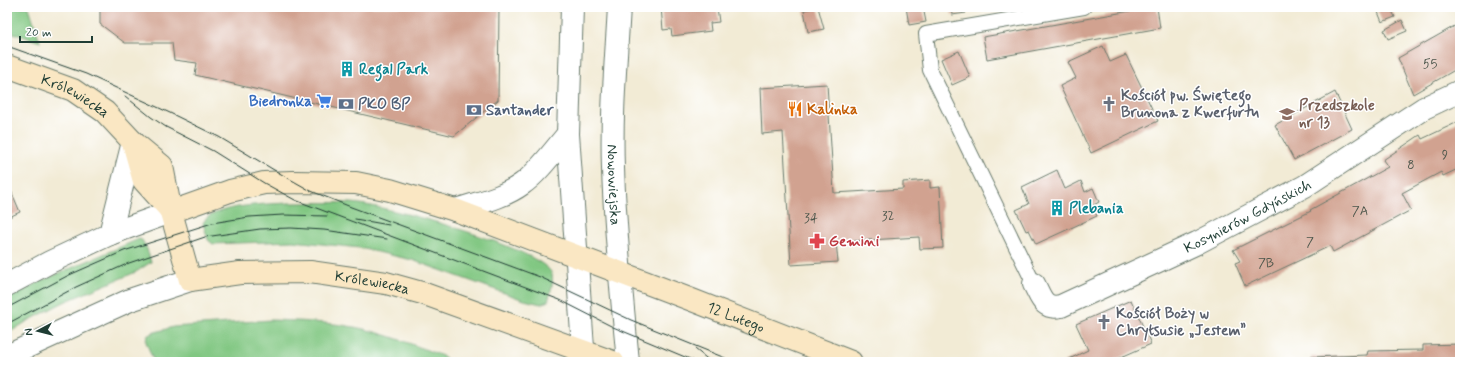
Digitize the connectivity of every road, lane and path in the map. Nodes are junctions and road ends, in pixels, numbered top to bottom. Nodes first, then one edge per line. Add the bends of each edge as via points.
1 (572, 7) edge
2 (619, 7) edge
3 (1084, 7) edge
4 (7, 66) edge
5 (1460, 91) edge
6 (568, 134) junction
7 (133, 142) junction
8 (455, 210) junction
9 (171, 212) junction
10 (110, 234) junction
11 (577, 257) junction
12 (620, 272) junction
13 (190, 280) junction
14 (1034, 284) joint
15 (7, 285) edge
16 (7, 356) edge
17 (583, 357) edge
18 (613, 362) edge
19 (628, 362) edge
20 (851, 362) edge

1 - 6 street
2 - 12 street, Nowowiejska via 613,159
3 - 14 lane via 926,34 930,70
4 - 7 main road, Królewiecka via 73,90 105,112
5 - 14 street, Kosynierów Gdyńskich via 1424,108 1305,186 1196,243 1061,306 1048,306
6 - 8 street via 522,184 507,193
6 - 11 street
7 - 9 main road, Królewiecka via 144,181
7 - 10 street
8 - 9 main road via 390,190 356,183 293,182 264,183
8 - 11 main road
9 - 10 street
9 - 13 main road, Królewiecka
10 - 15 street
11 - 12 main road
11 - 17 street
12 - 19 street, Nowowiejska
12 - 20 main road, 12 Lutego
13 - 16 street via 130,300
13 - 17 main road, Królewiecka via 240,273 310,272 386,283 422,294
17 - 18 main road, Królewiecka

